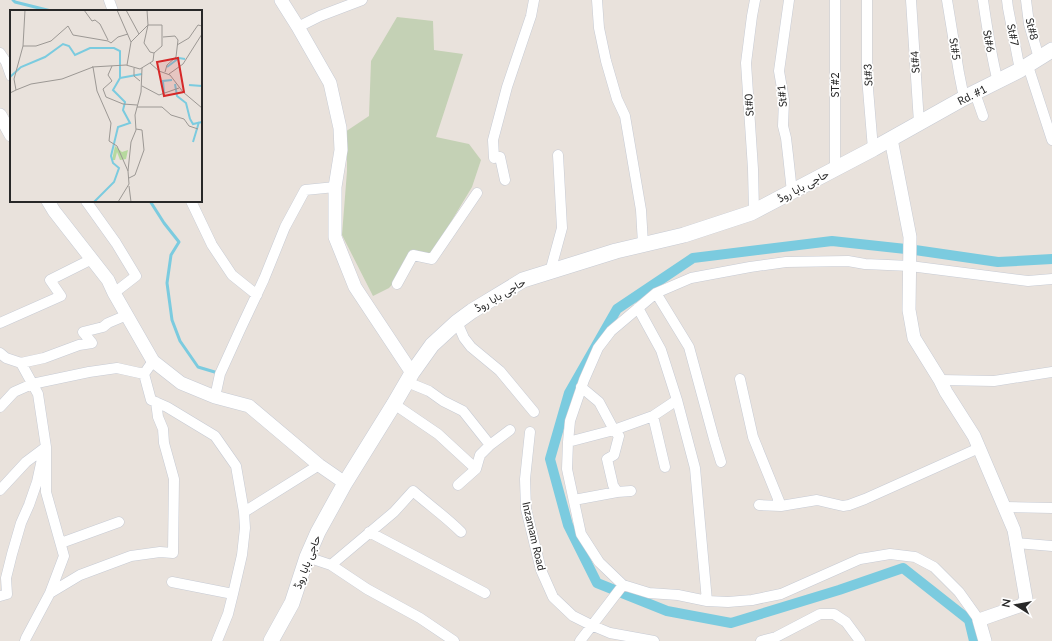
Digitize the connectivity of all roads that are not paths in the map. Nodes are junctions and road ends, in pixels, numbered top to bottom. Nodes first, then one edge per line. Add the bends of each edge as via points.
1 (109, 0) edge
2 (281, 0) edge
3 (362, 0) edge
4 (534, 0) edge
5 (597, 0) edge
6 (755, 0) edge
7 (789, 0) edge
8 (835, 0) edge
9 (867, 0) edge
10 (911, 0) edge
11 (947, 0) edge
12 (983, 0) edge
13 (1007, 0) edge
14 (1026, 0) edge
15 (113, 10) edge
16 (298, 27) junction
17 (1052, 50) edge
18 (0, 53) edge
19 (1029, 65) junction
20 (10, 73) edge
21 (998, 82) junction
22 (970, 96) junction
23 (0, 115) edge
24 (983, 116) dead end
25 (919, 123) junction
26 (10, 133) edge
27 (891, 139) junction
28 (1052, 140) edge
29 (873, 149) junction
30 (558, 155) dead end
31 (835, 169) junction
32 (505, 180) dead end
33 (335, 187) junction
34 (792, 192) junction
35 (478, 193) dead end
36 (49, 202) edge
37 (87, 202) edge
38 (192, 202) edge
39 (754, 211) junction
40 (643, 244) junction
41 (92, 259) junction
42 (910, 264) junction
43 (550, 272) junction
44 (1052, 279) edge
45 (396, 284) dead end
46 (656, 292) junction
47 (114, 293) junction
48 (257, 295) junction
49 (638, 308) junction
50 (127, 315) junction
51 (457, 322) junction
52 (0, 323) edge
53 (0, 353) edge
54 (153, 361) junction
55 (21, 363) junction
56 (1052, 372) edge
57 (144, 374) junction
58 (409, 377) junction
59 (740, 379) dead end
60 (940, 380) junction
61 (32, 384) junction
62 (581, 387) junction
63 (215, 397) junction
64 (677, 400) junction
65 (156, 402) junction
66 (394, 404) junction
67 (0, 406) edge
68 (534, 412) dead end
69 (653, 416) junction
70 (510, 430) dead end
71 (614, 430) junction
72 (530, 432) dead end
73 (568, 442) junction
74 (490, 445) junction
75 (46, 447) junction
76 (979, 448) junction
77 (721, 462) dead end
78 (319, 464) junction
79 (666, 466) dead end
80 (476, 469) junction
81 (345, 484) junction
82 (458, 485) dead end
83 (0, 490) edge
84 (631, 491) dead end
85 (617, 492) junction
86 (574, 500) junction
87 (759, 505) dead end
88 (781, 506) junction
89 (1004, 507) junction
90 (1052, 508) edge
91 (244, 512) junction
92 (119, 522) dead end
93 (369, 532) junction
94 (461, 532) dead end
95 (61, 543) junction
96 (1015, 543) junction
97 (1052, 546) edge
98 (308, 557) junction
99 (331, 564) junction
100 (172, 582) dead end
101 (623, 585) junction
102 (50, 593) junction
103 (485, 593) dead end
104 (233, 594) junction
105 (0, 596) edge
106 (707, 601) junction
107 (978, 620) junction
108 (591, 625) junction
109 (25, 641) edge
110 (217, 641) edge
111 (271, 641) edge
112 (454, 641) edge
113 (580, 641) edge
114 (654, 641) edge
115 (761, 641) edge
116 (860, 641) edge
117 (985, 641) edge

1 - 15 street
2 - 16 street
3 - 16 street
4 - 32 street via 493,140
5 - 40 street via 599,28 605,54 617,99 625,116 641,210
6 - 39 street, St#0 via 746,63
7 - 34 street, St#1 via 779,71
8 - 31 street, ST#2
9 - 29 street, St#3 via 867,77
10 - 25 street, St#4
11 - 22 street, St#5 via 958,73
12 - 21 street, St#6
13 - 19 street, St#7
14 - 19 street, St#8
16 - 33 street via 330,83 340,128 341,150
17 - 19 main road, Rd. #1
18 - 20 street
19 - 21 main road, Rd. #1
19 - 28 street
21 - 22 main road, Rd. #1
22 - 24 street, St#5
22 - 25 main road, Rd. #1
23 - 26 street
25 - 27 main road, Rd. #1
27 - 29 main road, حاجی بابا روڈ
27 - 42 street via 910,235
29 - 31 main road, حاجی بابا روڈ
30 - 43 street via 562,228
31 - 34 main road, حاجی بابا روڈ
33 - 48 street via 305,190
33 - 58 street via 335,237 355,287
34 - 39 main road, حاجی بابا روڈ
35 - 45 street via 432,259 413,255
36 - 41 street
37 - 47 street via 136,276
38 - 48 street via 212,245 232,275
39 - 40 main road, حاجی بابا روڈ via 684,235
40 - 43 main road, حاجی بابا روڈ
41 - 47 street via 108,280
41 - 52 street via 50,280 60,296
42 - 44 street via 1028,281
42 - 46 street via 786,262 691,278
42 - 60 street via 909,310 914,338
43 - 51 main road, حاجی بابا روڈ via 523,280
46 - 49 street
46 - 77 street via 689,347
47 - 50 street
48 - 63 street via 220,374
49 - 62 street via 611,332 598,348
49 - 64 street via 661,350
50 - 54 street
50 - 55 street via 103,327 83,332 92,343
51 - 58 main road, حاجی بابا روڈ via 432,345
51 - 68 street via 464,338 500,371
53 - 55 street
54 - 57 street
54 - 63 street via 181,383
55 - 61 street
56 - 60 street via 994,381
57 - 61 street via 117,368
57 - 65 street via 151,400
58 - 66 main road, حاجی بابا روڈ
58 - 74 street via 462,411
59 - 88 street via 753,436
60 - 76 street
61 - 67 street via 14,392
61 - 75 street via 38,394
62 - 71 street via 599,402
62 - 73 street via 570,421
63 - 78 street via 249,406
64 - 69 street
64 - 106 street via 695,468
65 - 91 street via 215,436 236,466
65 - 102 street via 174,479 173,553 131,556 80,575
66 - 80 street via 438,434
66 - 81 main road, حاجی بابا روڈ
69 - 71 street
69 - 79 street
70 - 74 street
71 - 73 street
71 - 85 street via 620,436 614,455 607,459
72 - 108 street, Inzamam Road via 525,479 526,509 541,570 553,597 573,616
73 - 86 street via 567,469
74 - 80 street via 480,454
75 - 83 street via 26,462
75 - 95 street via 46,492
75 - 105 street via 37,482 12,554 6,578 7,594
76 - 88 street via 849,505 817,500
76 - 89 street
78 - 81 street
78 - 91 street
80 - 82 street
81 - 98 main road, حاجی بابا روڈ via 318,532
84 - 85 street
85 - 86 street
86 - 101 street via 581,534 599,562
87 - 88 street
89 - 90 street
89 - 96 street via 1014,530
91 - 104 street via 242,555
92 - 95 street
93 - 94 street via 394,512 413,491
93 - 99 street
93 - 103 street
95 - 102 street via 64,556
96 - 97 street
96 - 107 street via 1026,599 1022,605
98 - 99 street
98 - 111 main road, حاجی بابا روڈ via 292,604
99 - 112 street via 367,589 420,618
100 - 104 street
101 - 106 street via 649,593
101 - 108 street
102 - 109 street
104 - 110 street
106 - 107 street via 752,600 781,594 860,559 890,554 915,557 934,567 959,592
107 - 117 street
108 - 113 street
108 - 114 street, Inzamam Road via 610,633
115 - 116 street via 776,637 820,614 834,614 846,622

